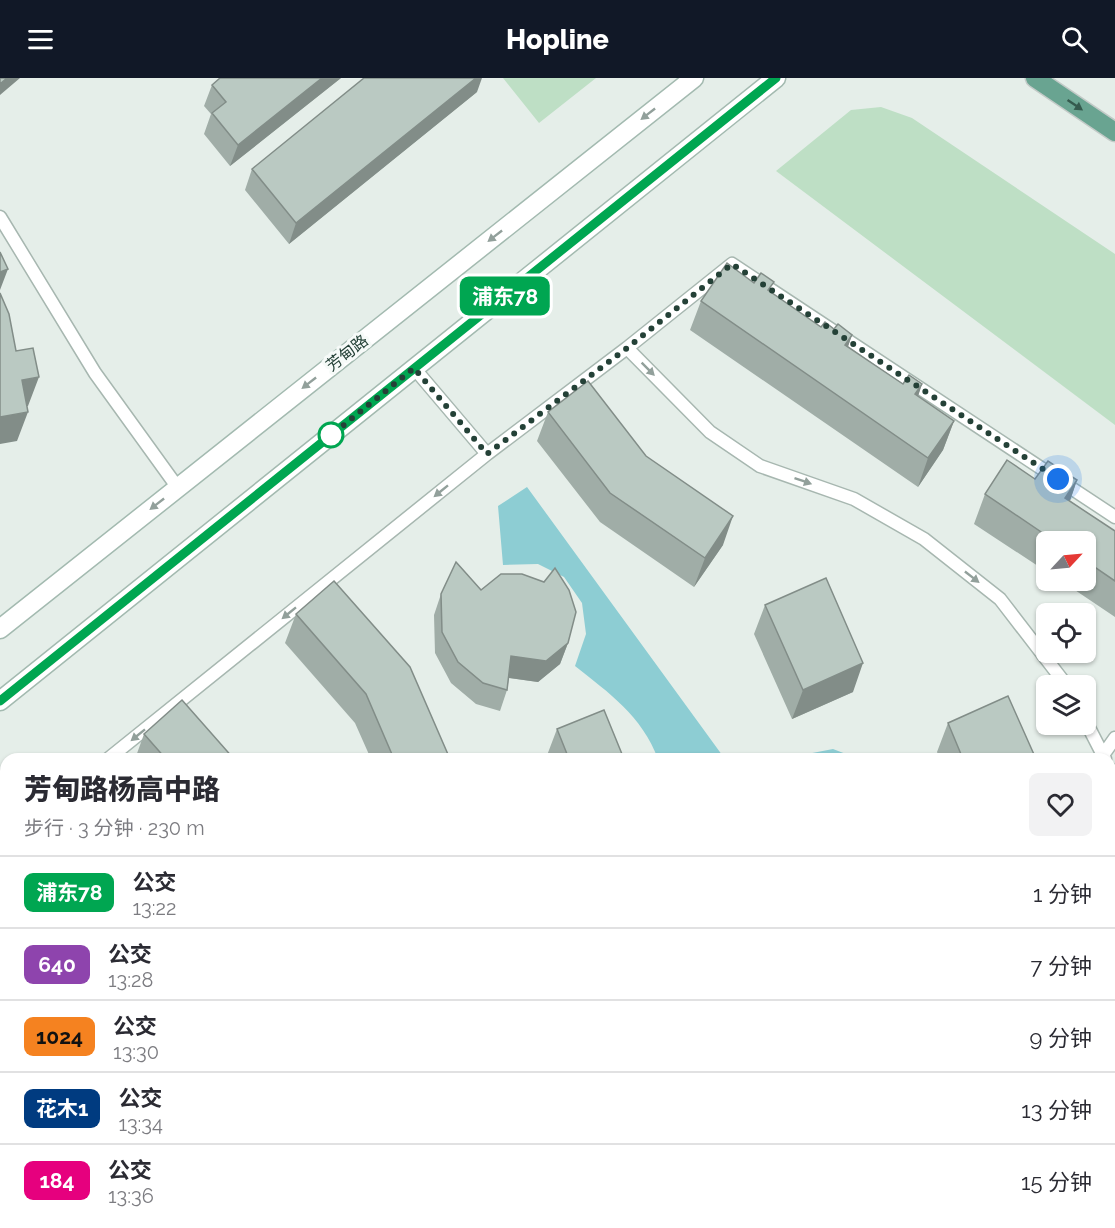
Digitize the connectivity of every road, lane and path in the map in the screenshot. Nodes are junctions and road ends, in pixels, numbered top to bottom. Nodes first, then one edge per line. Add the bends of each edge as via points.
1 (694, 78) edge
2 (776, 78) edge
3 (1035, 78) edge
4 (1115, 132) edge
5 (0, 217) edge
6 (627, 348) junction
7 (414, 368) junction
8 (487, 454) junction
9 (178, 488) junction
10 (1115, 517) edge
11 (0, 629) edge
12 (1059, 675) edge
13 (0, 701) edge
14 (1093, 735) edge
15 (1115, 738) edge
16 (115, 753) edge
17 (1102, 753) edge
18 (1106, 753) edge

1 -> 9 main road, 芳甸路
2 - 7 main road
3 -> 4 main road
5 - 9 lane via 95,373
6 - 8 lane
6 - 10 lane via 732,264
6 -> 12 lane via 710,432 760,466 854,499 924,539 1000,599
7 - 8 lane
7 - 13 main road
8 -> 16 lane
9 -> 11 main road, 芳甸路
14 - 17 lane
15 - 18 lane

